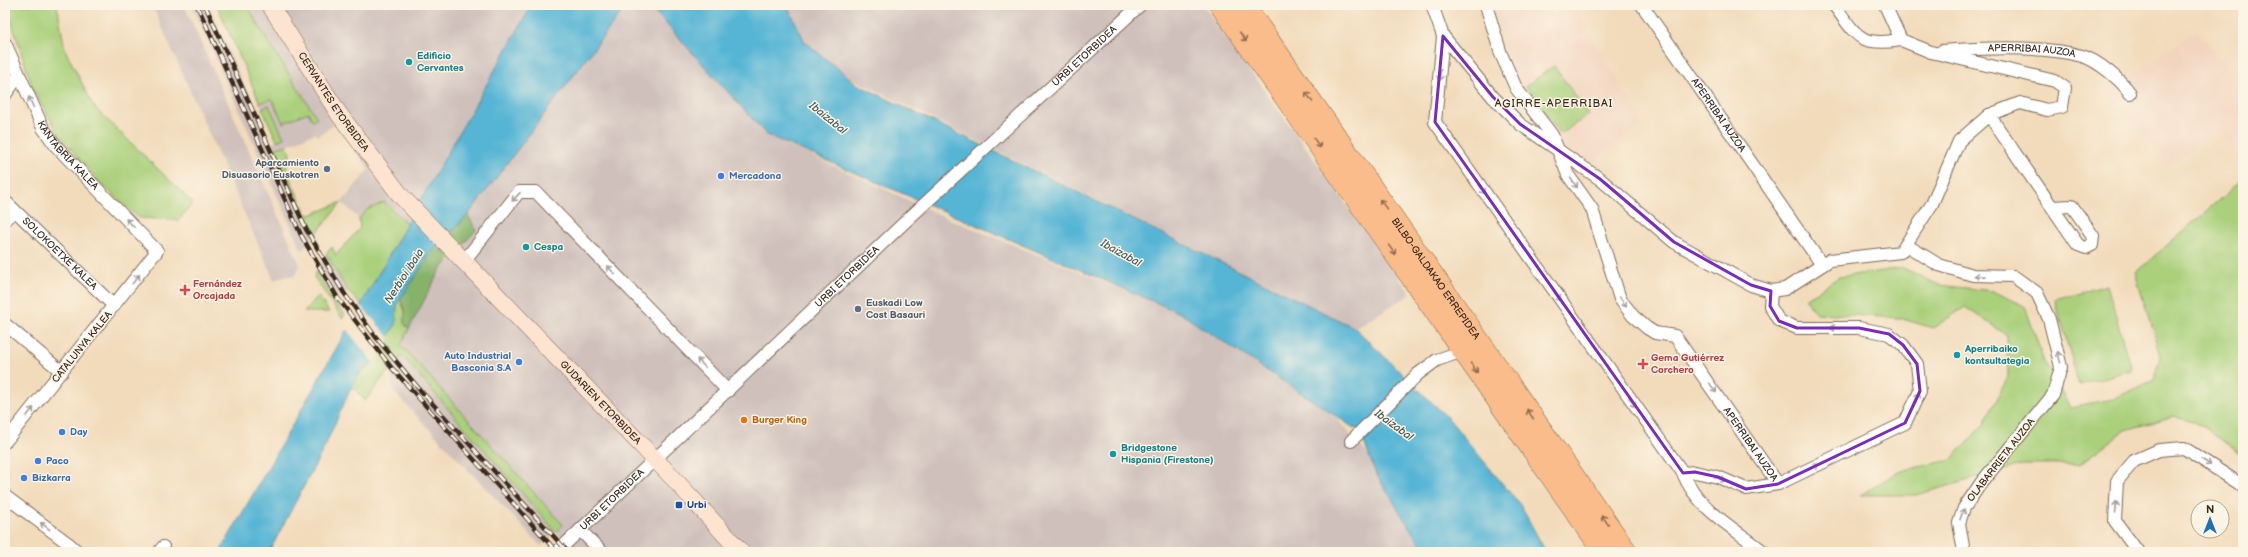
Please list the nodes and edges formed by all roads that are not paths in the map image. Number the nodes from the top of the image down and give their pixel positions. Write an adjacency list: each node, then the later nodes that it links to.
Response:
1 (270, 5): 25 (street, CERVANTES ETORBIDEA)
2 (1140, 5): 32 (street, URBI ETORBIDEA)
3 (1220, 5): 30 (highway, BILBO-GALDAKAO ERREPIDEA, one-way to 30)
4 (1244, 5): 46 (highway, BILBO-GALDAKAO ERREPIDEA, one-way to 4)
5 (1432, 5): 10 (street)
6 (1486, 5): 18 (street, APERRIBAI AUZOA)
7 (1642, 5): 26 (street, APERRIBAI AUZOA)
8 (1834, 5): 11 (street)
9 (1884, 5): 11 (street)
10 (1443, 36): 18 (street); 36 (street, one-way to 36)
11 (1901, 40): 13 (street, APERRIBAI AUZOA)
12 (5, 43): 14 (street, KANTABRIA KALEA)
13 (1931, 52): 15 (street, APERRIBAI AUZOA); 17 (street, APERRIBAI AUZOA)
14 (19, 75): 16 (street); 24 (street, KANTABRIA KALEA, one-way to 14)
15 (2126, 88)
16 (5, 95)
17 (1989, 115): 20 (street); 23 (street, APERRIBAI AUZOA)
18 (1556, 149): 27 (street); 37 (street, APERRIBAI AUZOA, one-way to 37)
19 (5, 201): 21 (street, SOLOKOETXE KALEA)
20 (2052, 207)
21 (14, 210): 22 (street); 28 (street, SOLOKOETXE KALEA)
22 (5, 220)
23 (1906, 245): 26 (street); 48 (street, OLABARRIETA AUZOA, one-way to 23)
24 (157, 251): 28 (street, CATALUNYA KALEA, one-way to 24)
25 (461, 258): 32 (street, one-way to 25); 35 (street, GUDARIEN ETORBIDEA)
26 (1822, 265): 27 (street)
27 (1771, 290): 37 (street, APERRIBAI AUZOA, one-way to 27)
28 (114, 306): 31 (street, CATALUNYA KALEA)
29 (5, 324): 31 (street)
30 (1463, 351): 33 (street); 45 (highway, BILBO-GALDAKAO ERREPIDEA, one-way to 45)
31 (62, 372): 34 (street, CATALUNYA KALEA, one-way to 31)
32 (728, 391): 35 (street, URBI ETORBIDEA)
33 (1351, 441)
34 (5, 442)
35 (656, 460): 40 (street, URBI ETORBIDEA); 44 (street, GUDARIEN ETORBIDEA)
36 (1683, 473): 37 (street, one-way to 37); 47 (street)
37 (1778, 484)
38 (2243, 486): 49 (street, one-way to 38)
39 (5, 496): 41 (street, one-way to 39)
40 (580, 530): 42 (street, URBI ETORBIDEA); 43 (street)
41 (71, 549)
42 (557, 552)
43 (602, 552)
44 (741, 552)
45 (1604, 552)
46 (1627, 552)
47 (1764, 552)
48 (1964, 552)
49 (2138, 552)

